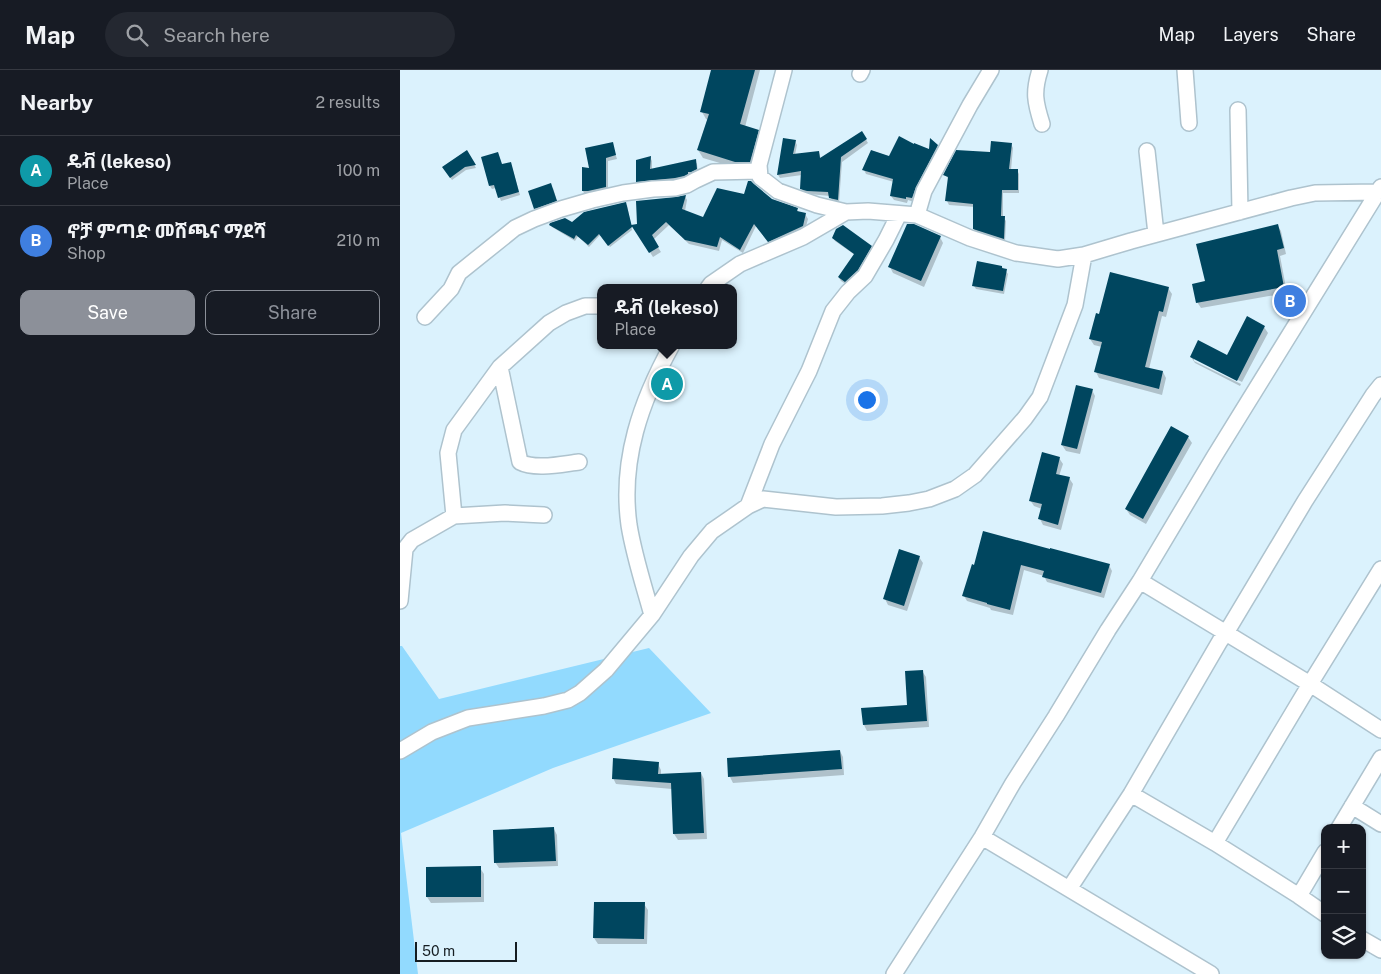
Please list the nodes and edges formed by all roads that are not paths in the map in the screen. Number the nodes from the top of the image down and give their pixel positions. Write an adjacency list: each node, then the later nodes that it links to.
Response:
1 (784, 70): 9 (street)
2 (991, 70): 14 (street)
3 (1040, 70): 7 (street)
4 (1185, 70): 6 (street)
5 (1238, 110): 12 (street)
6 (1189, 123)
7 (1042, 124)
8 (1147, 151): 15 (street)
9 (759, 171): 11 (street); 19 (street)
10 (1379, 190): 12 (street); 28 (street)
11 (846, 212): 13 (street); 17 (street)
12 (1240, 212): 15 (street)
13 (899, 214): 14 (street); 24 (street)
14 (917, 215): 16 (street)
15 (1156, 234): 16 (street)
16 (1084, 255): 24 (street)
17 (711, 284)
18 (597, 306): 21 (street)
19 (425, 317)
20 (670, 349): 30 (street)
21 (500, 367): 23 (street); 26 (street)
22 (1381, 385): 31 (street)
23 (579, 462)
24 (748, 506): 30 (street)
25 (544, 515): 26 (street)
26 (454, 516): 29 (street)
27 (1381, 570): 32 (street)
28 (1140, 581): 31 (street); 40 (street)
29 (400, 601)
30 (652, 615): 34 (street)
31 (1226, 633): 32 (street); 36 (street)
32 (1310, 684): 33 (street); 41 (street)
33 (1381, 730)
34 (400, 751)
35 (1381, 758): 37 (street)
36 (1131, 794): 41 (street); 43 (street)
37 (1352, 806): 38 (street); 39 (street)
38 (1341, 824)
39 (1381, 824)
40 (982, 837): 43 (street); 48 (street)
41 (1215, 842): 44 (street)
42 (1321, 859): 44 (street)
43 (1069, 889): 49 (street)
44 (1299, 896): 45 (street)
45 (1321, 911)
46 (1366, 941): 47 (street)
47 (1381, 950)
48 (894, 974)
49 (1211, 974)

